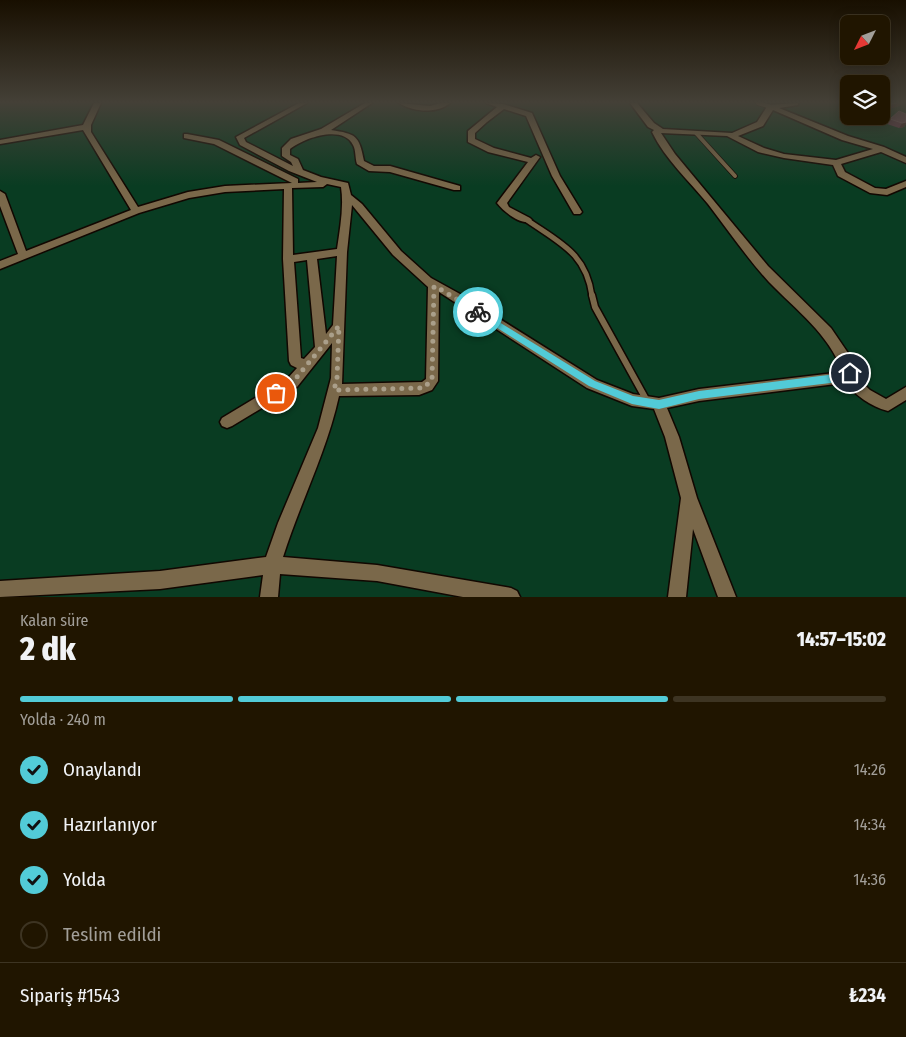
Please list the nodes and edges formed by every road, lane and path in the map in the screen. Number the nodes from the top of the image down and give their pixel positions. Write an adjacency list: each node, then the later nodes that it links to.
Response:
1 (65, 131): 15 (street)
2 (87, 131): 29 (street)
3 (252, 131): 21 (street)
4 (322, 131): 21 (street)
5 (328, 131): 26 (street)
6 (473, 131): 19 (street)
7 (536, 131): 16 (street)
8 (657, 131): 41 (street)
9 (662, 131): 12 (street)
10 (743, 131): 13 (street)
11 (828, 131): 17 (street)
12 (696, 133): 13 (street); 22 (lane)
13 (733, 135): 20 (street)
14 (187, 136): 23 (street)
15 (0, 142)
16 (544, 149): 19 (street); 30 (street)
17 (881, 149): 18 (street); 20 (street)
18 (906, 160)
19 (532, 161): 31 (street)
20 (836, 163): 25 (street)
21 (299, 172): 23 (street); 24 (street)
22 (735, 176)
23 (291, 183): 24 (street); 29 (street); 35 (street)
24 (330, 183): 28 (street)
25 (906, 184)
26 (457, 188)
27 (0, 194): 33 (street)
28 (345, 194): 32 (street); 37 (street)
29 (136, 211): 33 (street)
30 (577, 212)
31 (527, 220): 44 (lane)
32 (342, 252): 34 (street); 38 (street)
33 (23, 255): 36 (street)
34 (312, 256): 35 (street); 39 (street)
35 (288, 259): 40 (street)
36 (0, 265)
37 (435, 286): 42 (street); 44 (street)
38 (339, 326): 39 (street); 42 (street)
39 (321, 347): 40 (street)
40 (306, 366): 45 (street)
41 (847, 377): 43 (street); 44 (street)
42 (334, 390): 47 (street)
43 (906, 393)
44 (654, 404): 46 (street)
45 (227, 422)
46 (689, 498): 52 (street); 53 (street)
47 (272, 565): 49 (street); 50 (street); 51 (street)
48 (0, 590): 49 (street)
49 (29, 593)
50 (269, 597)
51 (511, 597)
52 (677, 597)
53 (727, 597)

